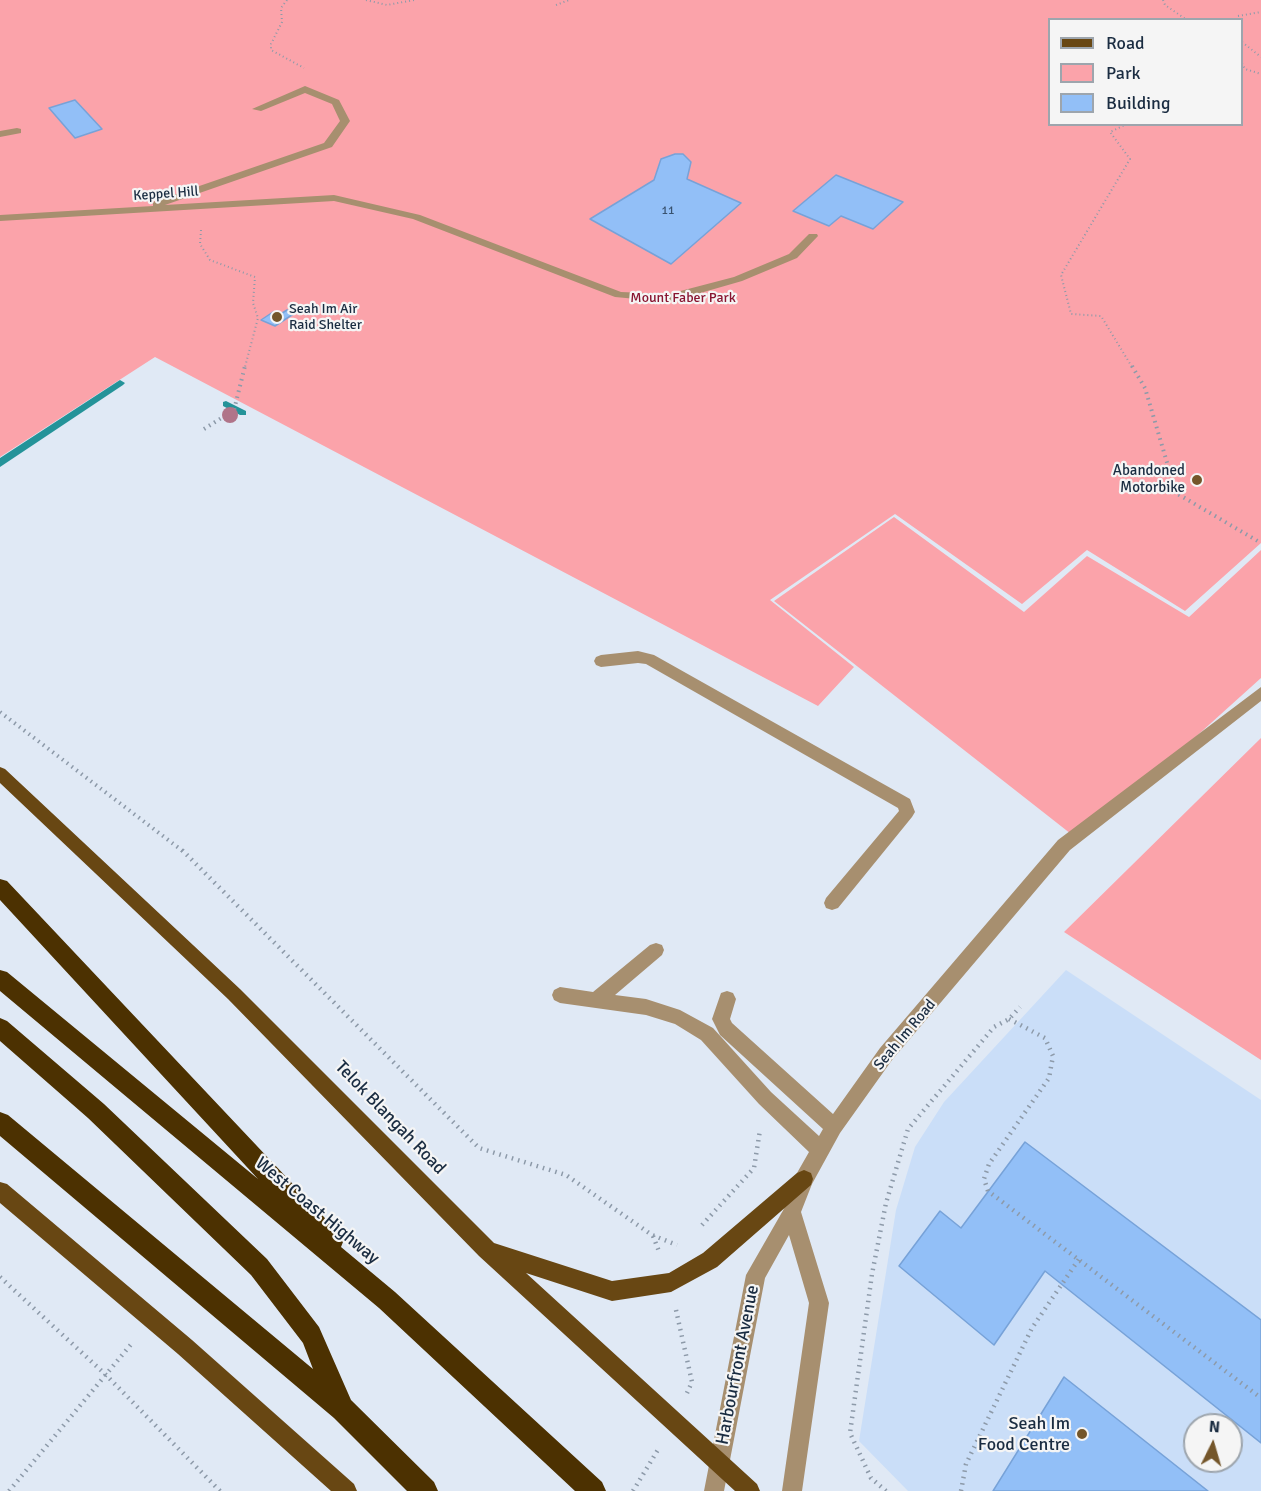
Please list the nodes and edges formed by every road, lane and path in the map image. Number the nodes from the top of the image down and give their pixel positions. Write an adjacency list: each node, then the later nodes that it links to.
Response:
1 (287, 0): 14 (path)
2 (366, 0): 3 (path)
3 (414, 0)
4 (569, 0): 6 (path)
5 (1163, 0): 8 (path)
6 (556, 5)
7 (1261, 12): 9 (path)
8 (1184, 18)
9 (1238, 18)
10 (1243, 43): 11 (path)
11 (1261, 57)
12 (1243, 65): 13 (path)
13 (1261, 74)
14 (320, 95): 15 (street); 20 (street)
15 (257, 109)
16 (1123, 126): 25 (path)
17 (18, 131): 18 (street)
18 (0, 134)
19 (212, 205): 20 (street, Keppel Hill); 22 (street, Keppel Hill); 23 (path)
20 (134, 211): 21 (street, Keppel Hill)
21 (0, 218)
22 (813, 236)
23 (258, 318): 24 (path)
24 (204, 429)
25 (1261, 543)
26 (601, 661): 31 (street)
27 (1261, 693): 42 (street, Seah Im Road)
28 (0, 712): 48 (path)
29 (0, 773): 50 (main road, Telok Blangah Road)
30 (0, 887): 54 (highway)
31 (832, 903)
32 (656, 950): 36 (street)
33 (0, 980): 54 (highway, West Coast Highway)
34 (560, 995): 36 (street)
35 (728, 999): 42 (street)
36 (596, 1000): 40 (street)
37 (1020, 1007): 38 (path)
38 (1009, 1019): 51 (path); 70 (path)
39 (0, 1028): 58 (highway)
40 (765, 1098): 43 (street); 47 (path)
41 (0, 1122): 58 (highway)
42 (834, 1127): 43 (street, Seah Im Road)
43 (819, 1149): 44 (street, Seah Im Road)
44 (804, 1179): 46 (street, Seah Im Road); 53 (main road)
45 (0, 1191): 55 (main road)
46 (792, 1212): 60 (street, Harbourfront Avenue); 69 (street)
47 (698, 1229)
48 (652, 1235): 49 (path); 53 (path)
49 (682, 1247)
50 (486, 1249): 53 (main road); 59 (main road, Telok Blangah Road)
51 (1079, 1259): 57 (path); 71 (path)
52 (0, 1277): 56 (path)
53 (670, 1282): 59 (path)
54 (387, 1300): 65 (highway, West Coast Highway)
55 (150, 1320): 56 (path); 63 (main road)
56 (106, 1375): 61 (path); 62 (path)
57 (1261, 1398)
58 (343, 1409): 64 (highway)
59 (675, 1422): 60 (main road, Telok Blangah Road); 66 (path)
60 (719, 1464): 67 (street, Harbourfront Avenue); 68 (main road, Telok Blangah Road)
61 (9, 1491)
62 (220, 1491)
63 (347, 1491)
64 (425, 1491)
65 (593, 1491)
66 (633, 1491)
67 (714, 1491)
68 (750, 1491)
69 (792, 1491)
70 (886, 1491)
71 (961, 1491)

